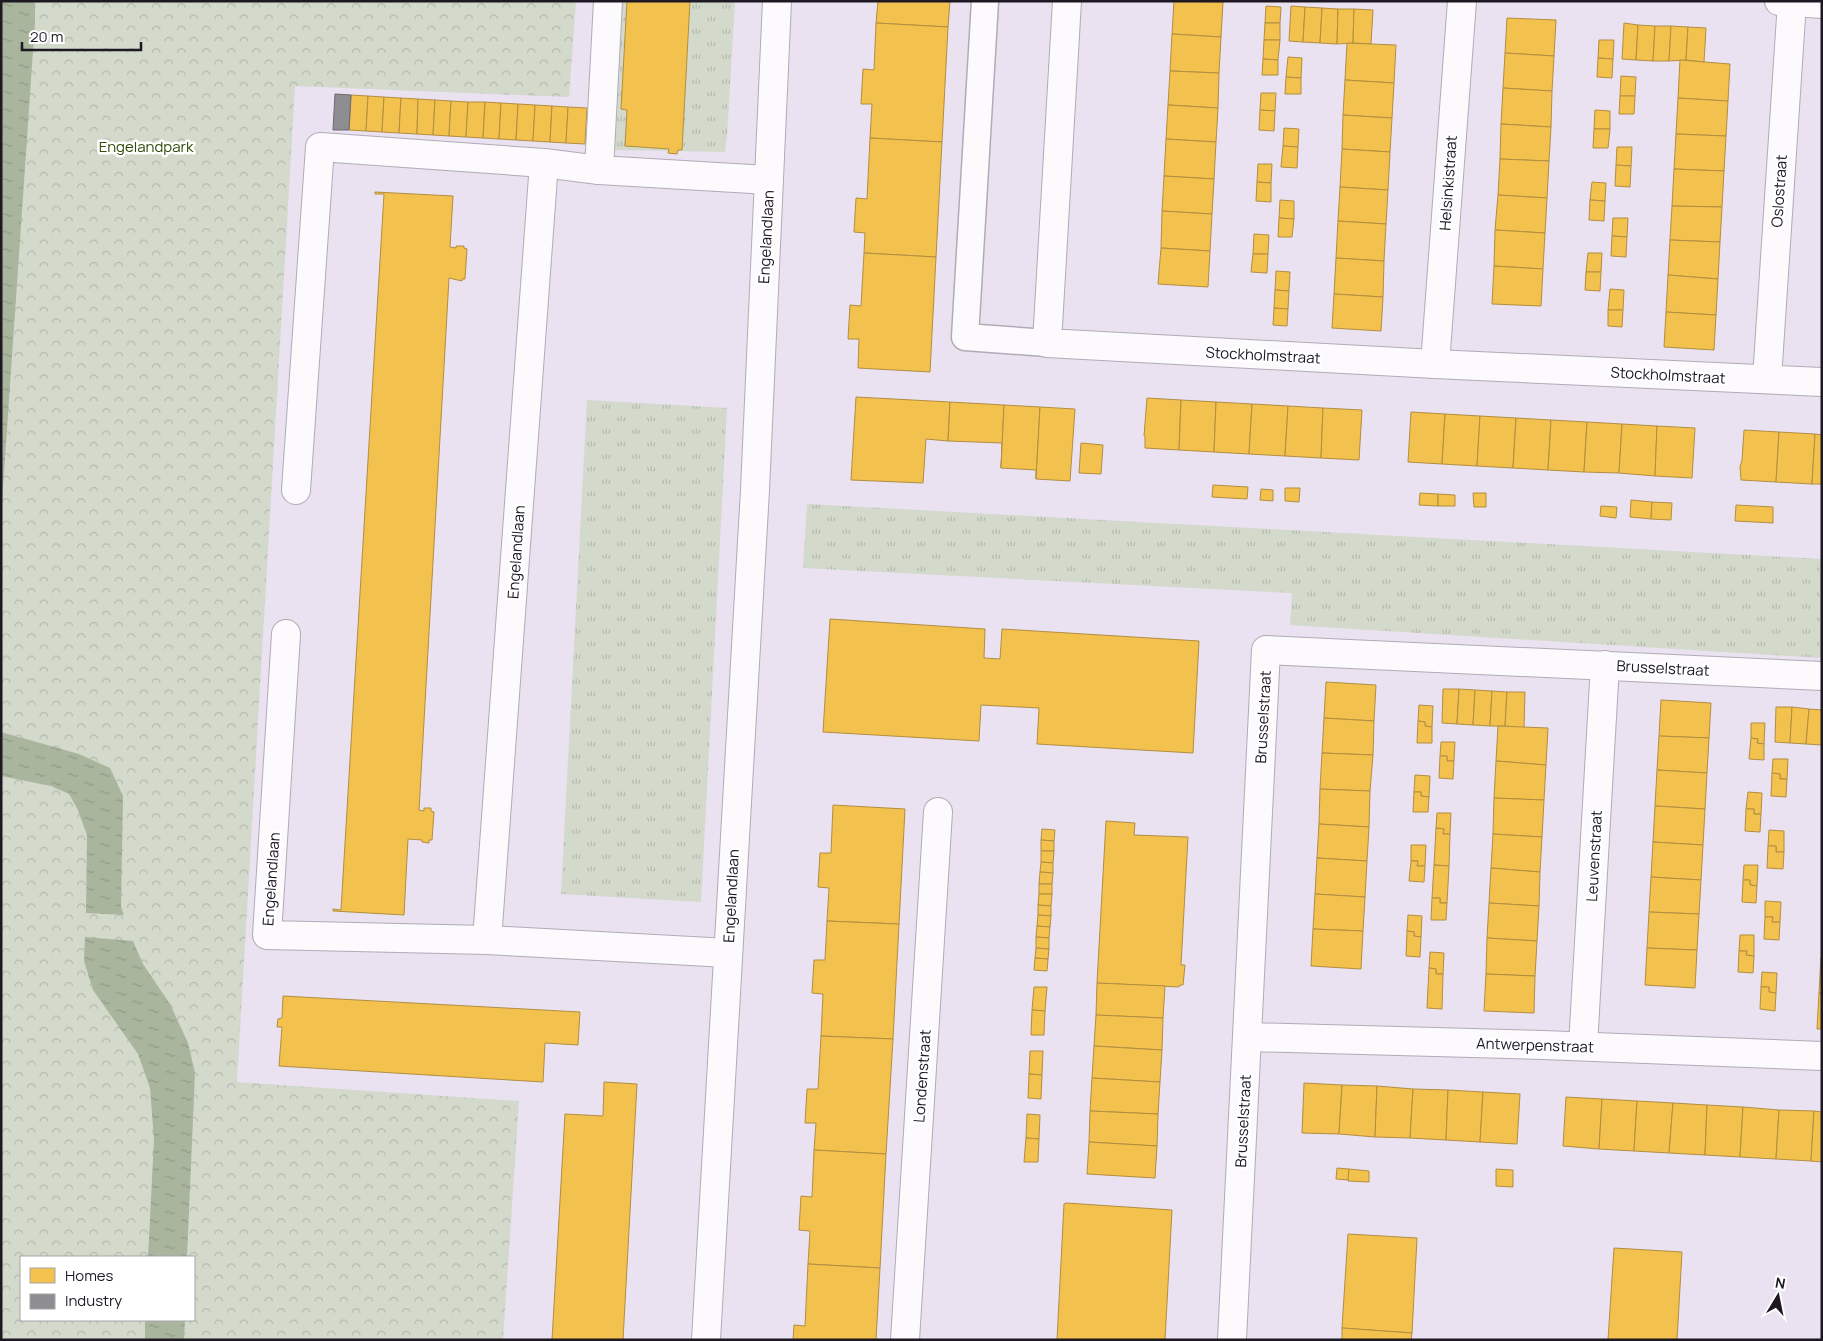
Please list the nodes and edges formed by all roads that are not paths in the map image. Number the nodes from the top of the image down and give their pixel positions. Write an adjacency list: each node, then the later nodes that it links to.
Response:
1 (608, 1): 9 (street)
2 (777, 1): 10 (street, Engelandlaan)
3 (985, 1): 11 (street)
4 (1067, 1): 11 (street)
5 (1462, 1): 12 (street, Helsinkistraat)
6 (1785, 2): 7 (street); 13 (street, Oslostraat)
7 (1822, 4)
8 (544, 163): 9 (street, Engelandlaan); 15 (street, Engelandlaan); 20 (street, Engelandlaan)
9 (598, 170): 10 (street, Engelandlaan)
10 (769, 180): 21 (street, Engelandlaan)
11 (1047, 343): 12 (street, Stockholmstraat)
12 (1435, 364): 13 (street, Stockholmstraat)
13 (1767, 379): 14 (street, Stockholmstraat)
14 (1822, 382)
15 (296, 490)
16 (286, 634): 20 (street, Engelandlaan)
17 (1605, 665): 18 (street, Brusselstraat); 22 (street, Brusselstraat); 23 (street, Leuvenstraat)
18 (1822, 676)
19 (938, 812): 26 (street, Londenstraat)
20 (487, 940): 21 (street, Engelandlaan)
21 (728, 953): 25 (street, Engelandlaan)
22 (1248, 1037): 23 (street, Antwerpenstraat); 27 (street, Brusselstraat)
23 (1583, 1046): 24 (street, Antwerpenstraat)
24 (1822, 1056)
25 (706, 1340)
26 (905, 1340)
27 (1232, 1340)

